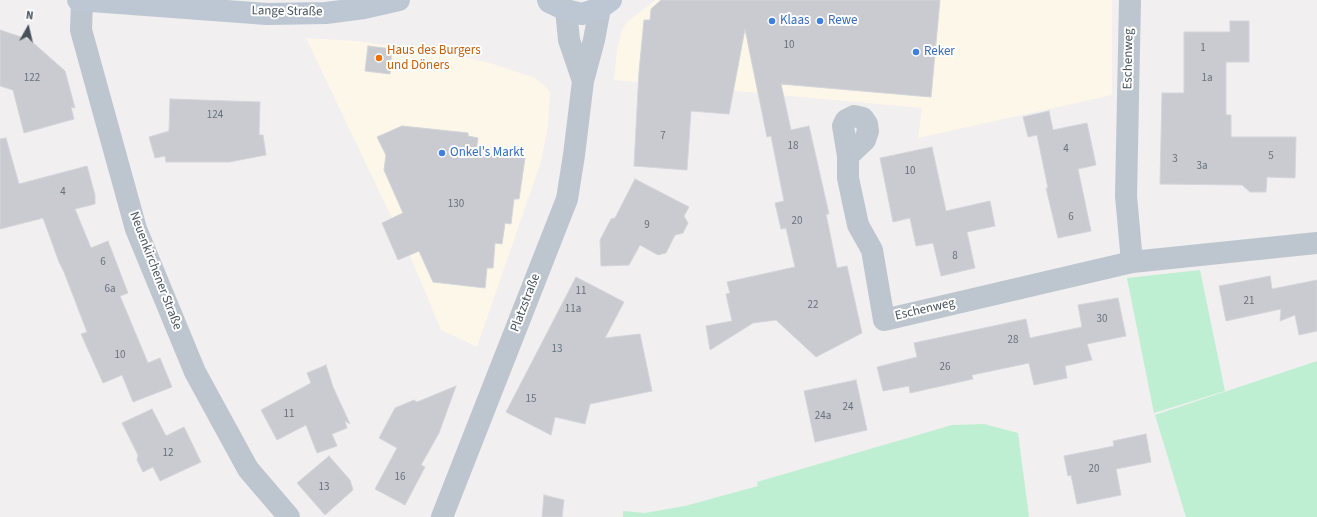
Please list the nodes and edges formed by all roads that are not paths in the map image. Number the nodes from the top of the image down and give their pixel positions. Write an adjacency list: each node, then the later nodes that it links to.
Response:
1 (78, 0): 2 (main road, Lange Straße)
2 (82, 0): 3 (main road, Lange Straße); 11 (street, Neuenkirchener Straße)
3 (399, 0)
4 (1130, 0): 10 (street, Eschenweg)
5 (606, 4): 6 (main road); 7 (street, Platzstraße)
6 (557, 5): 7 (street, Platzstraße)
7 (582, 81): 12 (street, Platzstraße)
8 (848, 156): 10 (street, Eschenweg)
9 (1317, 243): 10 (street, Eschenweg)
10 (1132, 262)
11 (289, 517)
12 (442, 517)

